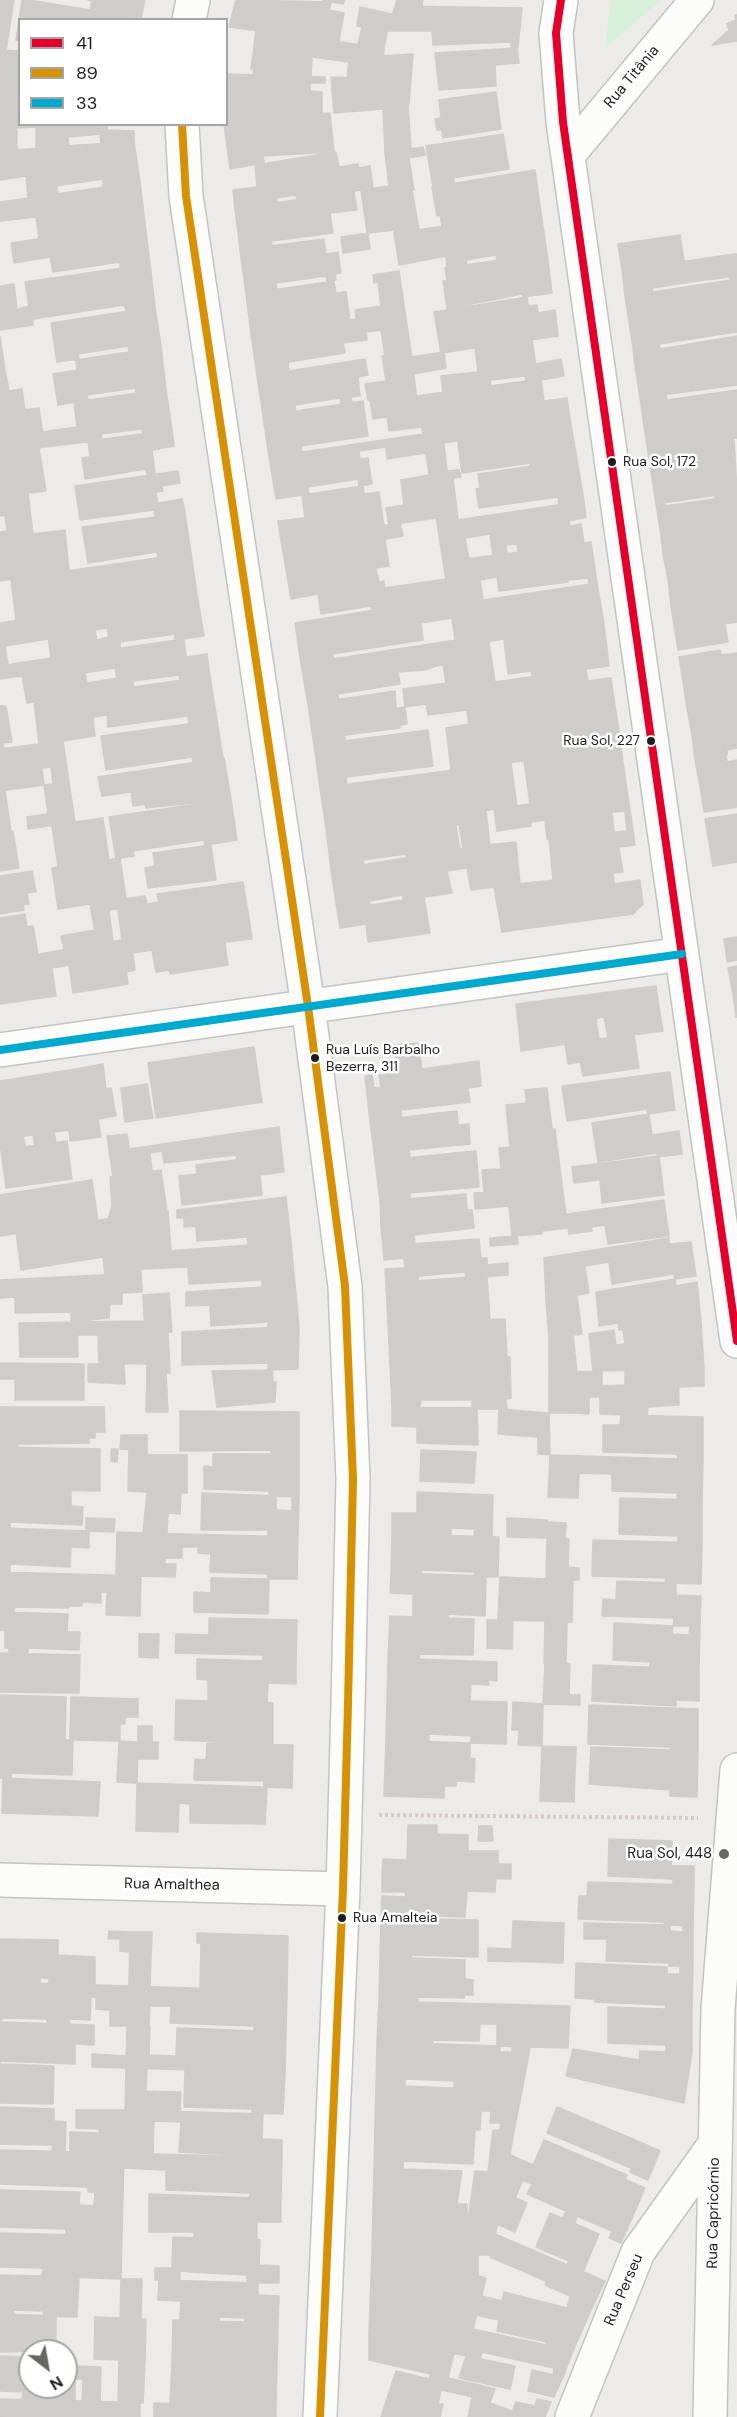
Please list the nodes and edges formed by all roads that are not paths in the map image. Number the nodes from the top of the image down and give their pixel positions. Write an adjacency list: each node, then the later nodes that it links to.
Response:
1 (193, 0): 4 (street)
2 (561, 0): 6 (street)
3 (697, 0): 6 (street, Rua Titânia)
4 (189, 18)
5 (182, 126): 8 (street)
6 (568, 155): 7 (street)
7 (682, 954): 8 (street); 10 (street)
8 (308, 1006): 9 (street); 13 (street)
9 (0, 1050)
10 (737, 1341)
11 (737, 1770): 15 (street, Rua Capricórnio)
12 (0, 1881): 13 (street, Rua Amalthea)
13 (343, 1889): 17 (street)
14 (737, 1976): 15 (street)
15 (718, 2010): 16 (street, Rua Capricórnio)
16 (715, 2144): 18 (street, Rua Perseu); 19 (street, Rua Capricórnio)
17 (320, 2417)
18 (572, 2417)
19 (710, 2417)

